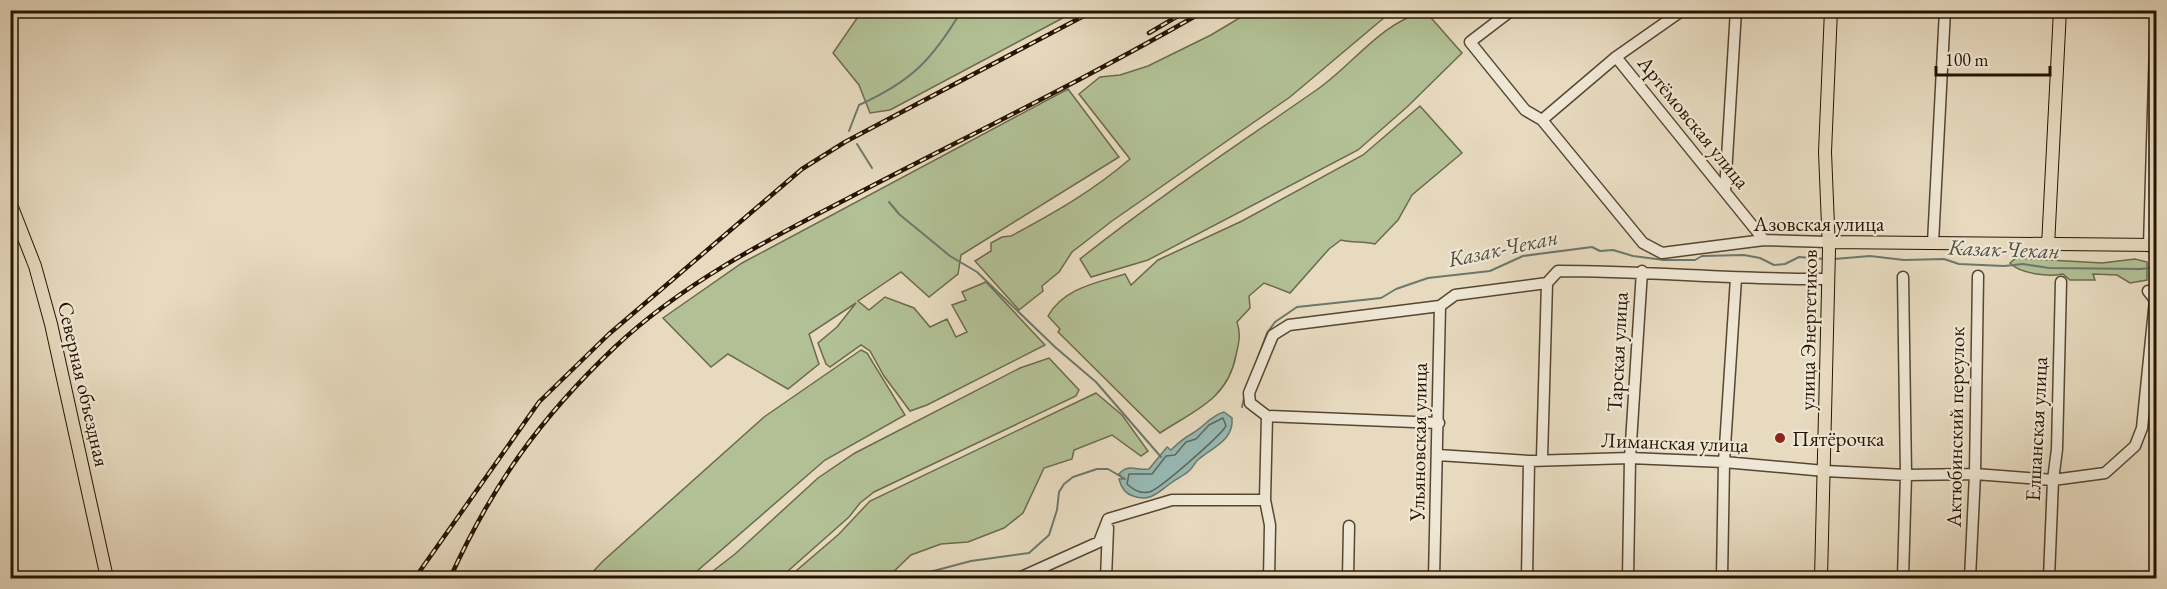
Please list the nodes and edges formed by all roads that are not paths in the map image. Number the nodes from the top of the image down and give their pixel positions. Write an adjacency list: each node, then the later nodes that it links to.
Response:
1 (1512, 10): 9 (street, Азовская улица)
2 (1683, 10): 8 (street)
3 (1736, 10): 10 (street)
4 (1831, 10): 14 (main road, улица Энергетиков)
5 (1945, 10): 13 (street)
6 (2060, 10): 15 (main road)
7 (2156, 10): 16 (street)
8 (1616, 57): 9 (street); 10 (street, Артёмовская улица)
9 (1542, 120): 12 (street, Азовская улица)
10 (1725, 191): 12 (street, Артёмовская улица)
11 (10, 202): 40 (main road, Северная объездная)
12 (1764, 240): 14 (street, Азовская улица)
13 (1933, 243): 14 (main road, Азовская улица); 15 (main road, Азовская улица)
14 (1828, 246): 18 (main road, улица Энергетиков)
15 (2048, 246): 16 (main road, Азовская улица)
16 (2153, 246)
17 (1642, 271): 20 (street); 23 (street); 30 (street, Тарская улица)
18 (1828, 275): 20 (street); 33 (main road, улица Энергетиков)
19 (1978, 276): 35 (street, Актюбинский переулок)
20 (1736, 278): 32 (street)
21 (1903, 278): 34 (street)
22 (2061, 282): 36 (street, Елшанская улица)
23 (1547, 283): 25 (street); 29 (street)
24 (2148, 291): 36 (street, Лиманская улица)
25 (1440, 306): 26 (street); 27 (street, Ульяновская улица)
26 (1268, 416): 27 (street); 37 (street)
27 (1439, 423): 28 (street, Ульяновская улица)
28 (1438, 455): 31 (street, Лиманская улица); 45 (street, Ульяновская улица)
29 (1542, 458): 30 (street, Лиманская улица); 31 (street, Лиманская улица)
30 (1630, 458): 32 (street, Лиманская улица); 47 (street, Тарская улица)
31 (1529, 460): 46 (street)
32 (1724, 462): 33 (street, Лиманская улица); 48 (street)
33 (1825, 471): 34 (street, Лиманская улица); 49 (main road, улица Энергетиков)
34 (1906, 474): 35 (street, Лиманская улица); 50 (street)
35 (1975, 474): 36 (street, Лиманская улица); 51 (street, Актюбинский переулок)
36 (2053, 480): 52 (street, Елшанская улица)
37 (1265, 500): 38 (street); 43 (street)
38 (1108, 519): 41 (street); 42 (street)
39 (1349, 526): 44 (street)
40 (107, 579)
41 (1019, 579)
42 (1106, 579)
43 (1269, 579)
44 (1348, 579)
45 (1434, 579)
46 (1527, 579)
47 (1628, 579)
48 (1722, 579)
49 (1821, 579)
50 (1903, 579)
51 (1970, 579)
52 (2049, 579)

